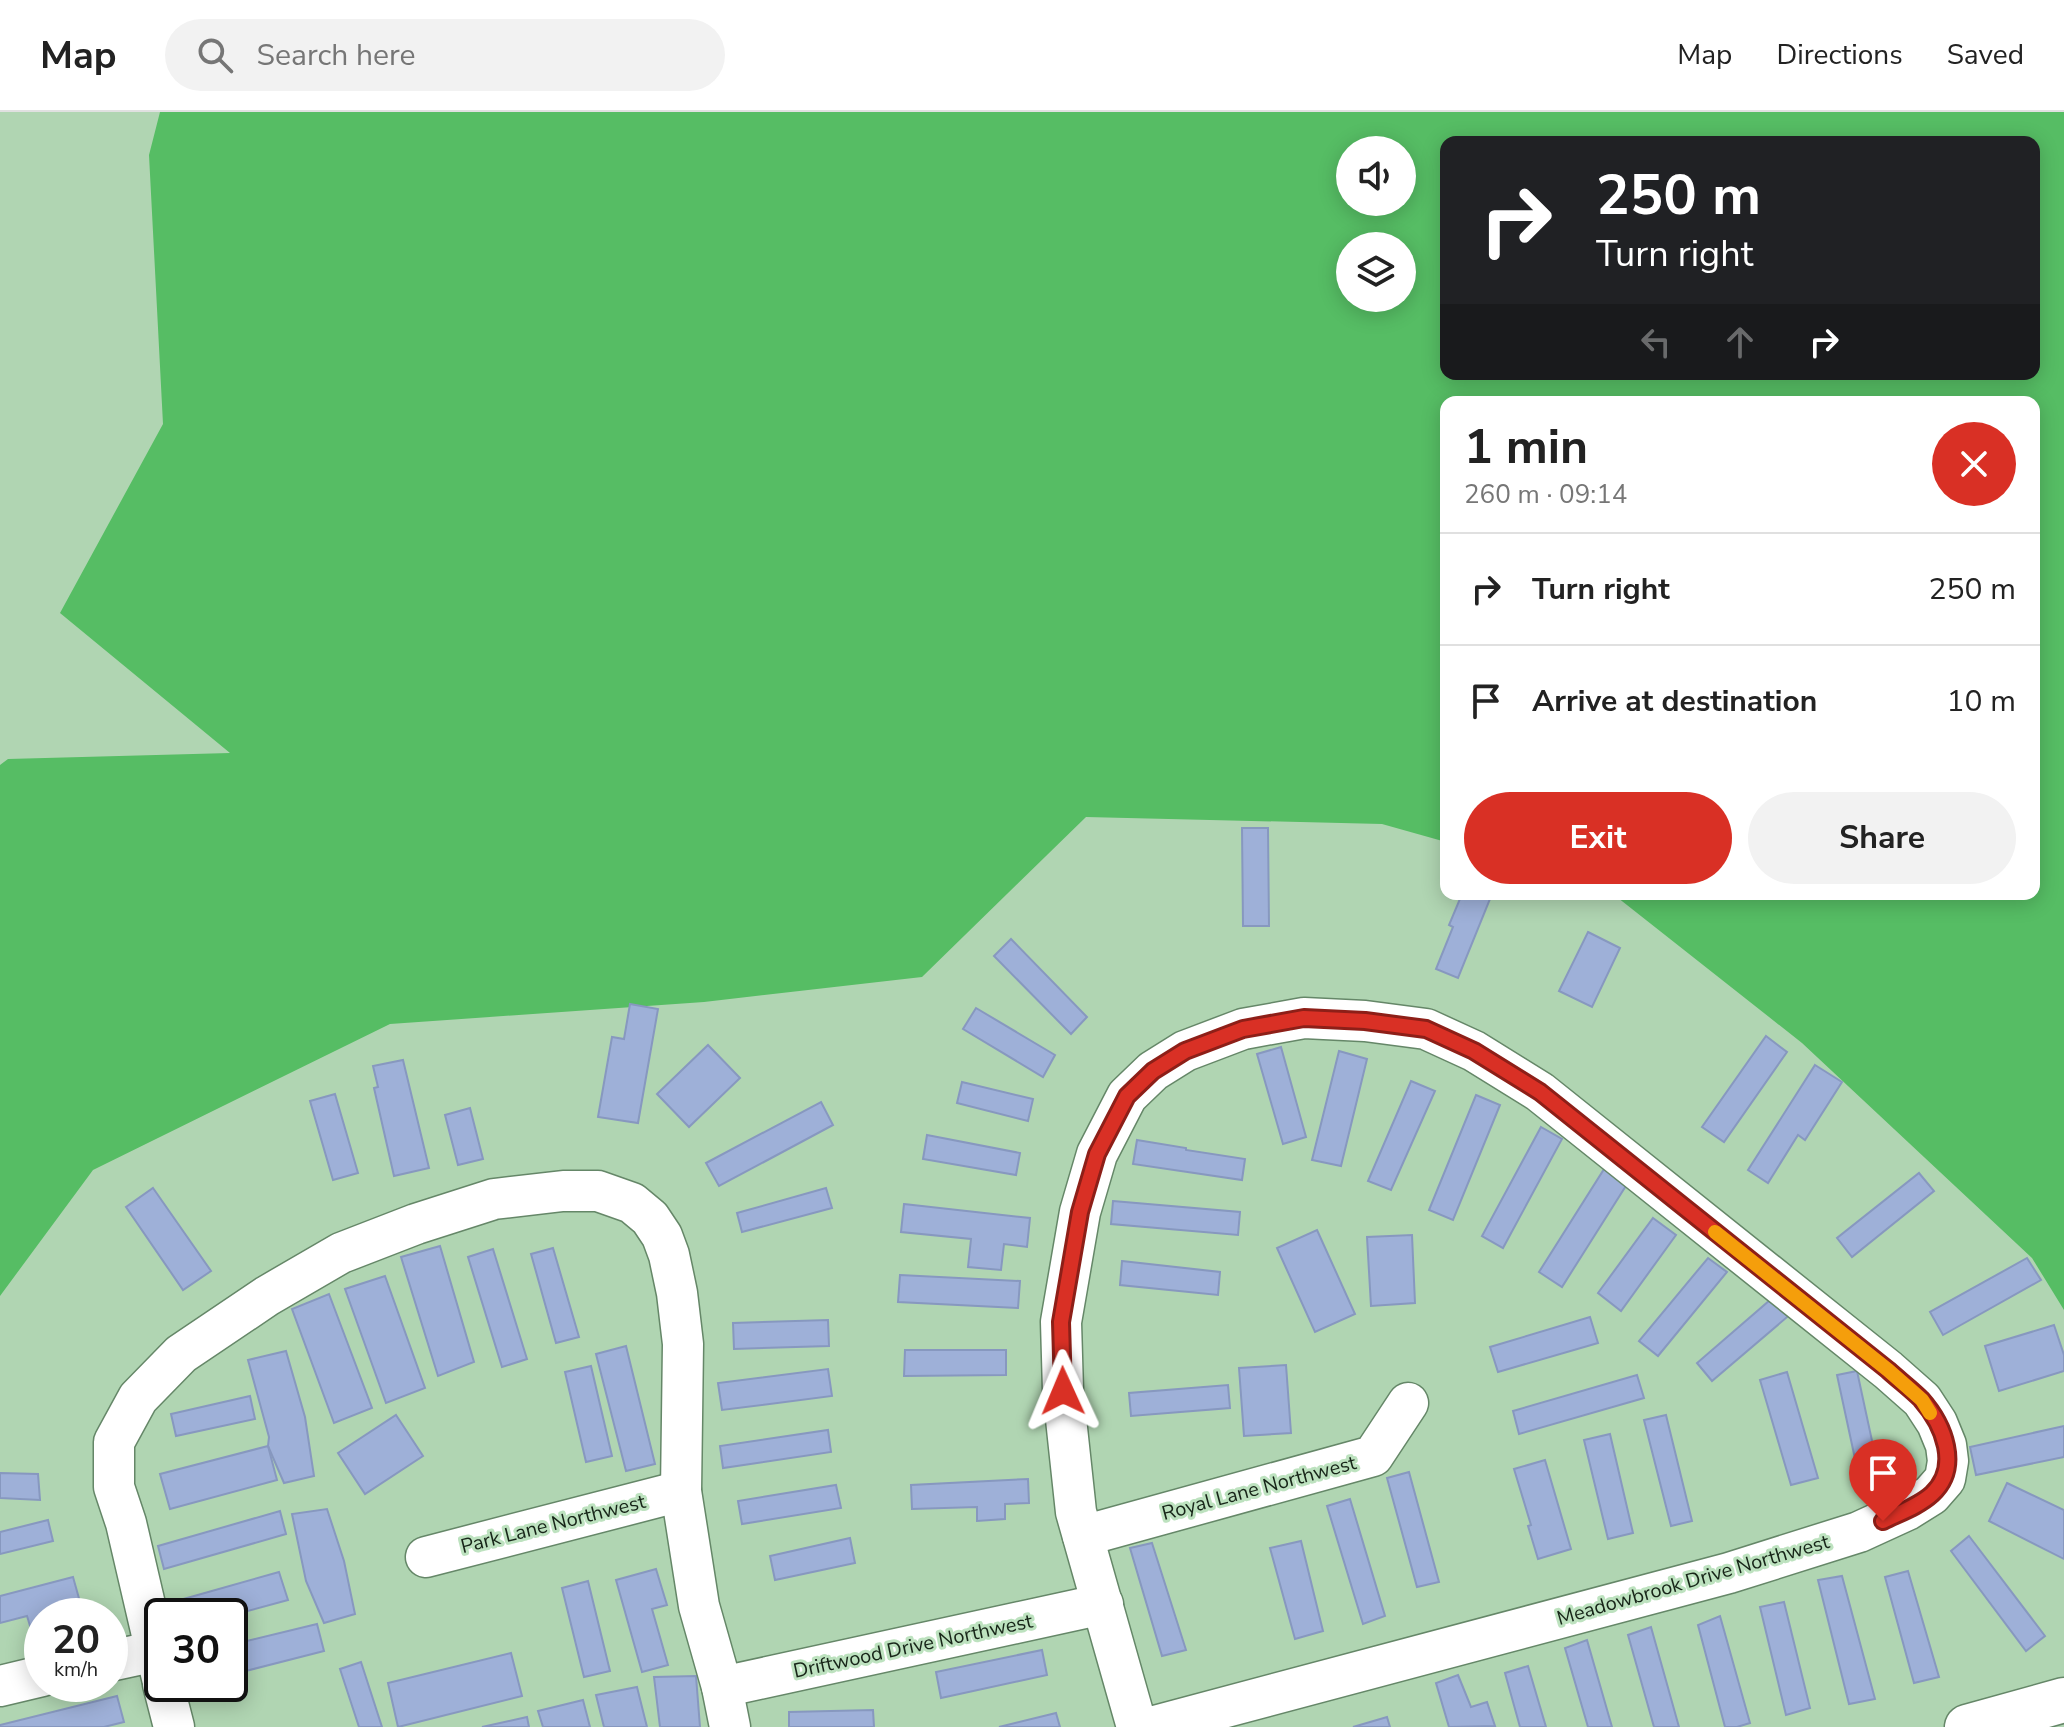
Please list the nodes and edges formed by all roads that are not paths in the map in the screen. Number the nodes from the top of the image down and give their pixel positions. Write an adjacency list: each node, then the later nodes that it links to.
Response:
1 (1408, 1403): 3 (street, Royal Lane Northwest)
2 (681, 1491): 4 (street, Park Lane Northwest); 5 (street); 9 (street)
3 (1083, 1536): 6 (street, Meadowbrook Drive Northwest); 15 (street, Meadowbrook Drive Northwest)
4 (426, 1557)
5 (144, 1601)
6 (1103, 1604): 9 (street, Driftwood Drive Northwest); 14 (street, Meadowbrook Drive Northwest)
7 (24, 1680): 8 (street)
8 (0, 1686)
9 (722, 1687): 13 (street)
10 (2064, 1700): 16 (street)
11 (168, 1702): 12 (street)
12 (174, 1727)
13 (730, 1727)
14 (1137, 1727)
15 (1151, 1727)
16 (1967, 1727)

